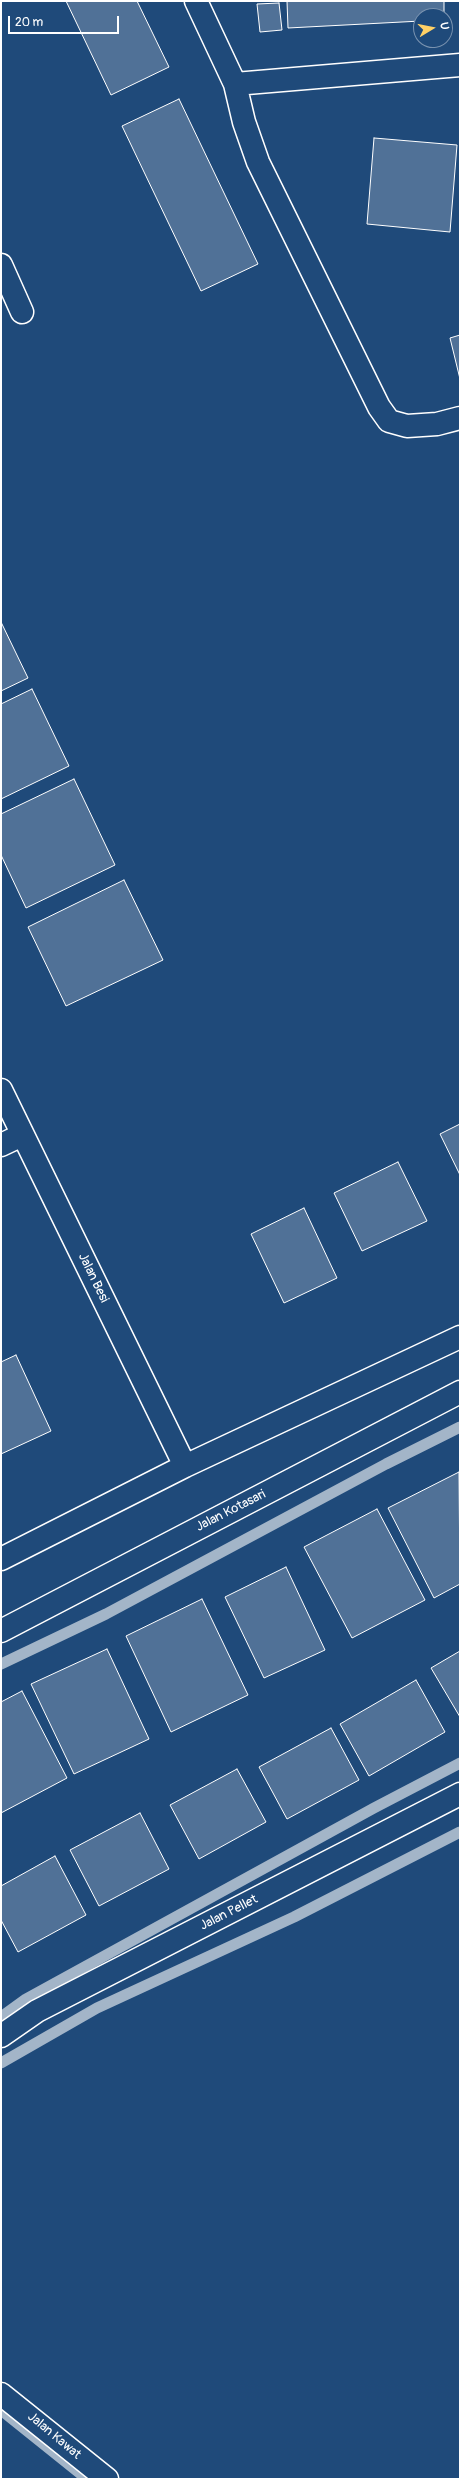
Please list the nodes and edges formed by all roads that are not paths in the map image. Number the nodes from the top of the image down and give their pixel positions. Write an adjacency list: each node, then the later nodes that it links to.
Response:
1 (196, 1): 3 (street)
2 (460, 65): 3 (street)
3 (235, 84): 6 (street)
4 (1, 265): 5 (street)
5 (22, 312)
6 (460, 418)
7 (1, 1090): 8 (street, Jalan Besi)
8 (22, 1134): 9 (street); 12 (street, Jalan Besi)
9 (1, 1145)
10 (460, 1337): 12 (street)
11 (460, 1392): 14 (street, Jalan Kotasari)
12 (185, 1466): 13 (street)
13 (1, 1558)
14 (1, 1631)
15 (460, 1794): 16 (street, Jalan Pellet)
16 (1, 2036)
17 (1, 2394): 18 (street, Jalan Kawat)
18 (107, 2479)

